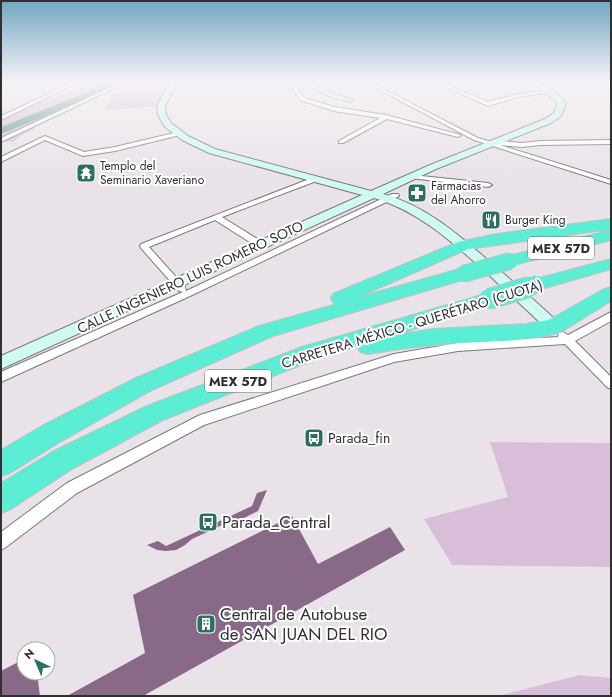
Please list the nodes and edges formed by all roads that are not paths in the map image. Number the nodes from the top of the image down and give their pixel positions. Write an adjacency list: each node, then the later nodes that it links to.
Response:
1 (55, 115): 12 (street)
2 (162, 115): 9 (street)
3 (171, 115): 24 (street)
4 (370, 115): 7 (street)
5 (429, 115): 11 (street)
6 (557, 115): 8 (street, CALLE INGENIERO LUIS ROMERO SOTO)
7 (386, 117): 11 (street); 13 (street)
8 (521, 133): 10 (street, CALLE INGENIERO LUIS ROMERO SOTO); 14 (street)
9 (178, 134): 17 (street); 21 (street)
10 (509, 137): 14 (street); 16 (street, CALLE INGENIERO LUIS ROMERO SOTO)
11 (476, 139): 16 (street)
12 (1, 140)
13 (341, 142)
14 (537, 142): 15 (street); 16 (street)
15 (611, 142)
16 (492, 143): 18 (street, CALLE INGENIERO LUIS ROMERO SOTO); 20 (street)
17 (1, 160)
18 (412, 177): 23 (street); 24 (street, CALLE INGENIERO LUIS ROMERO SOTO)
19 (611, 178): 20 (street)
20 (603, 179): 22 (street)
21 (315, 180): 24 (street); 26 (street)
22 (611, 182)
23 (488, 185)
24 (375, 193): 25 (street); 29 (street, CALLE INGENIERO LUIS ROMERO SOTO)
25 (392, 198): 30 (street); 34 (street)
26 (216, 217): 29 (street); 32 (street)
27 (611, 224): 30 (highway)
28 (611, 235): 36 (highway, MEX 57D, bridge)
29 (259, 244): 32 (street, CALLE INGENIERO LUIS ROMERO SOTO)
30 (464, 245): 36 (highway); 37 (street)
31 (611, 264): 38 (highway, CARRETERA MÉXICO - QUERÉTARO (CUOTA) / MEX 57D, bridge)
32 (178, 284): 34 (street); 39 (street, CALLE INGENIERO LUIS ROMERO SOTO)
33 (611, 293): 37 (highway)
34 (187, 294): 40 (street)
35 (611, 316): 37 (street)
36 (266, 331): 42 (highway, MEX 57D)
37 (561, 334): 38 (highway); 41 (street); 44 (street)
38 (309, 354): 43 (highway, CARRETERA MÉXICO - QUERÉTARO (CUOTA) / MEX 57D)
39 (1, 363)
40 (1, 377)
41 (611, 384)
42 (1, 464)
43 (1, 499)
44 (1, 542)

